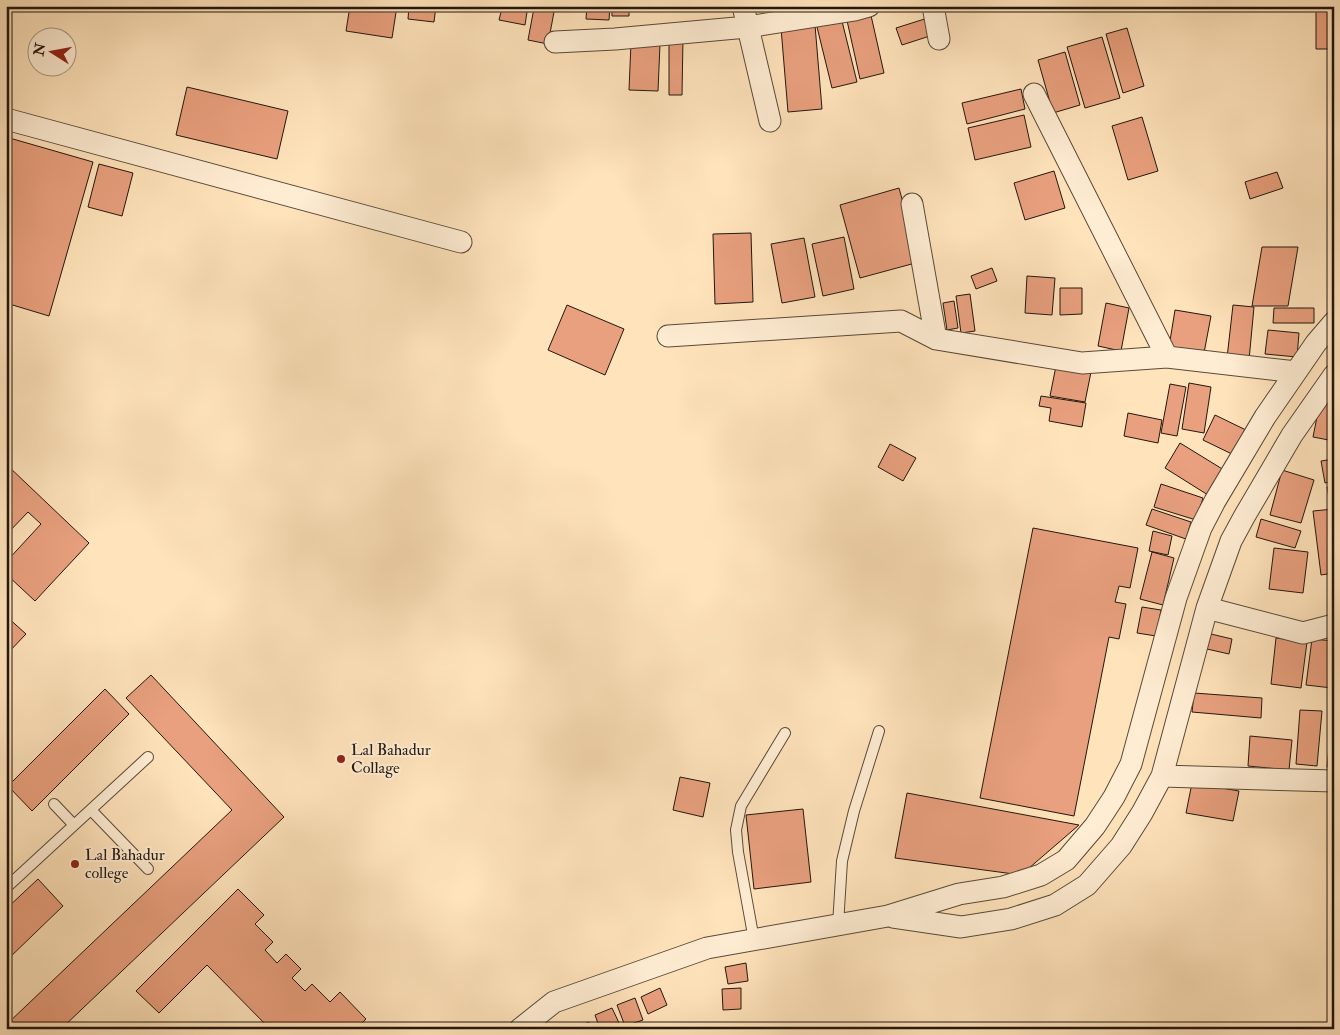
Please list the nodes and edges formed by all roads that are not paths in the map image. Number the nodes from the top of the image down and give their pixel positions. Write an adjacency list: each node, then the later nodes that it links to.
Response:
1 (743, 6): 4 (street)
2 (870, 6): 4 (street)
3 (933, 6): 5 (street)
4 (747, 28): 6 (street); 9 (street)
5 (939, 39)
6 (556, 42)
7 (1034, 94): 15 (street)
8 (6, 118): 11 (street)
9 (770, 121)
10 (912, 204): 14 (street)
11 (461, 242)
12 (1334, 322): 16 (street)
13 (668, 336): 14 (street)
14 (936, 339): 15 (street)
15 (1167, 357): 16 (street)
16 (1296, 372): 30 (street)
17 (1334, 375): 18 (street)
18 (1207, 608): 19 (street); 23 (street)
19 (1334, 625)
20 (879, 731): 31 (lane)
21 (785, 733): 32 (lane)
22 (148, 757): 26 (lane)
23 (1162, 776): 24 (street); 30 (street)
24 (1334, 780)
25 (54, 804): 27 (lane)
26 (90, 810): 27 (lane); 28 (lane)
27 (74, 825): 29 (lane)
28 (148, 869)
29 (6, 886)
30 (888, 916): 31 (street)
31 (838, 925): 32 (street)
32 (754, 940): 33 (street)
33 (520, 1029)

